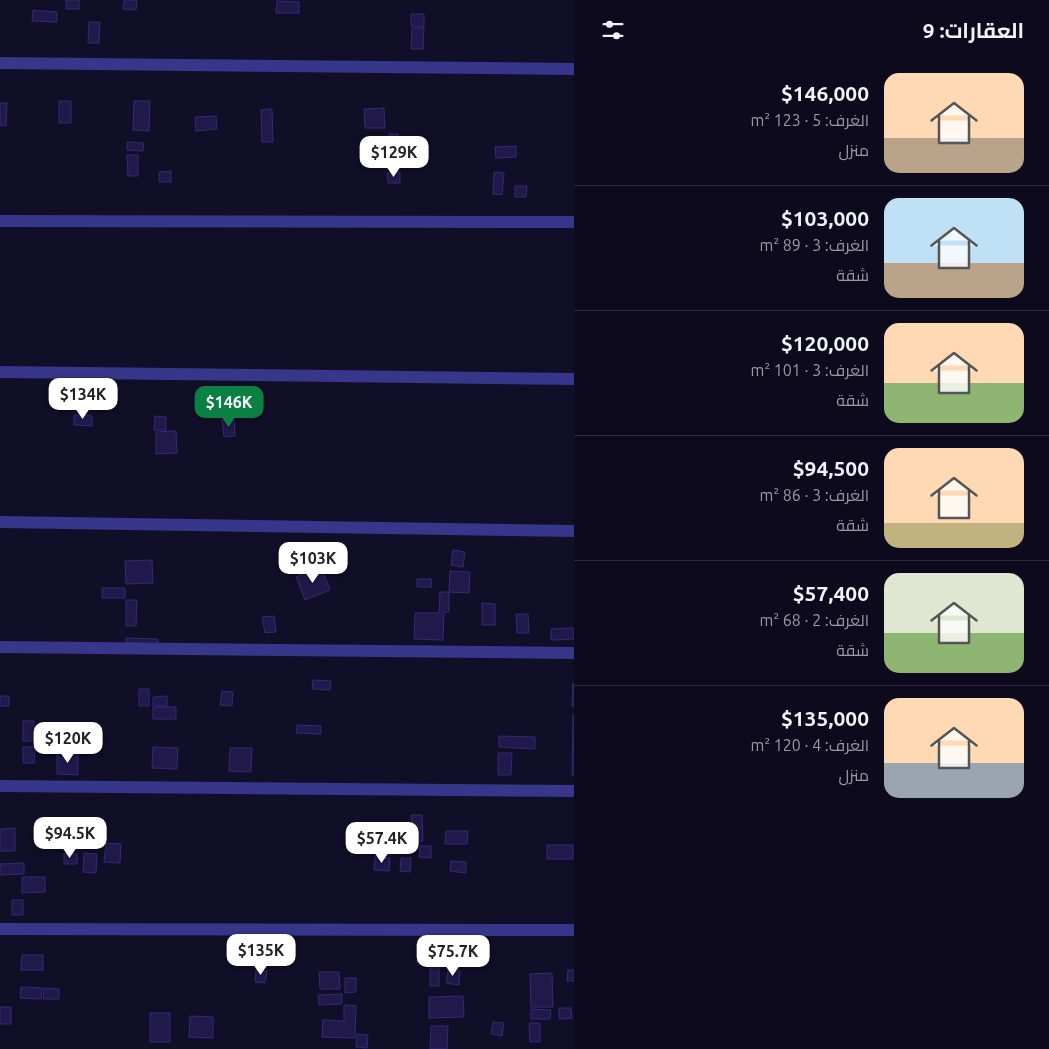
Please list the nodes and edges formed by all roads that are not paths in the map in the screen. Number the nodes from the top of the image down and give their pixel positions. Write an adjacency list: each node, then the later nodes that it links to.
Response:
1 (0, 63): 2 (street)
2 (574, 69)
3 (0, 221): 4 (street)
4 (574, 222)
5 (0, 372): 6 (street)
6 (574, 379)
7 (0, 522): 8 (street)
8 (574, 531)
9 (0, 647): 10 (street)
10 (574, 653)
11 (0, 786): 12 (street)
12 (574, 792)
13 (0, 929): 14 (street)
14 (574, 930)

